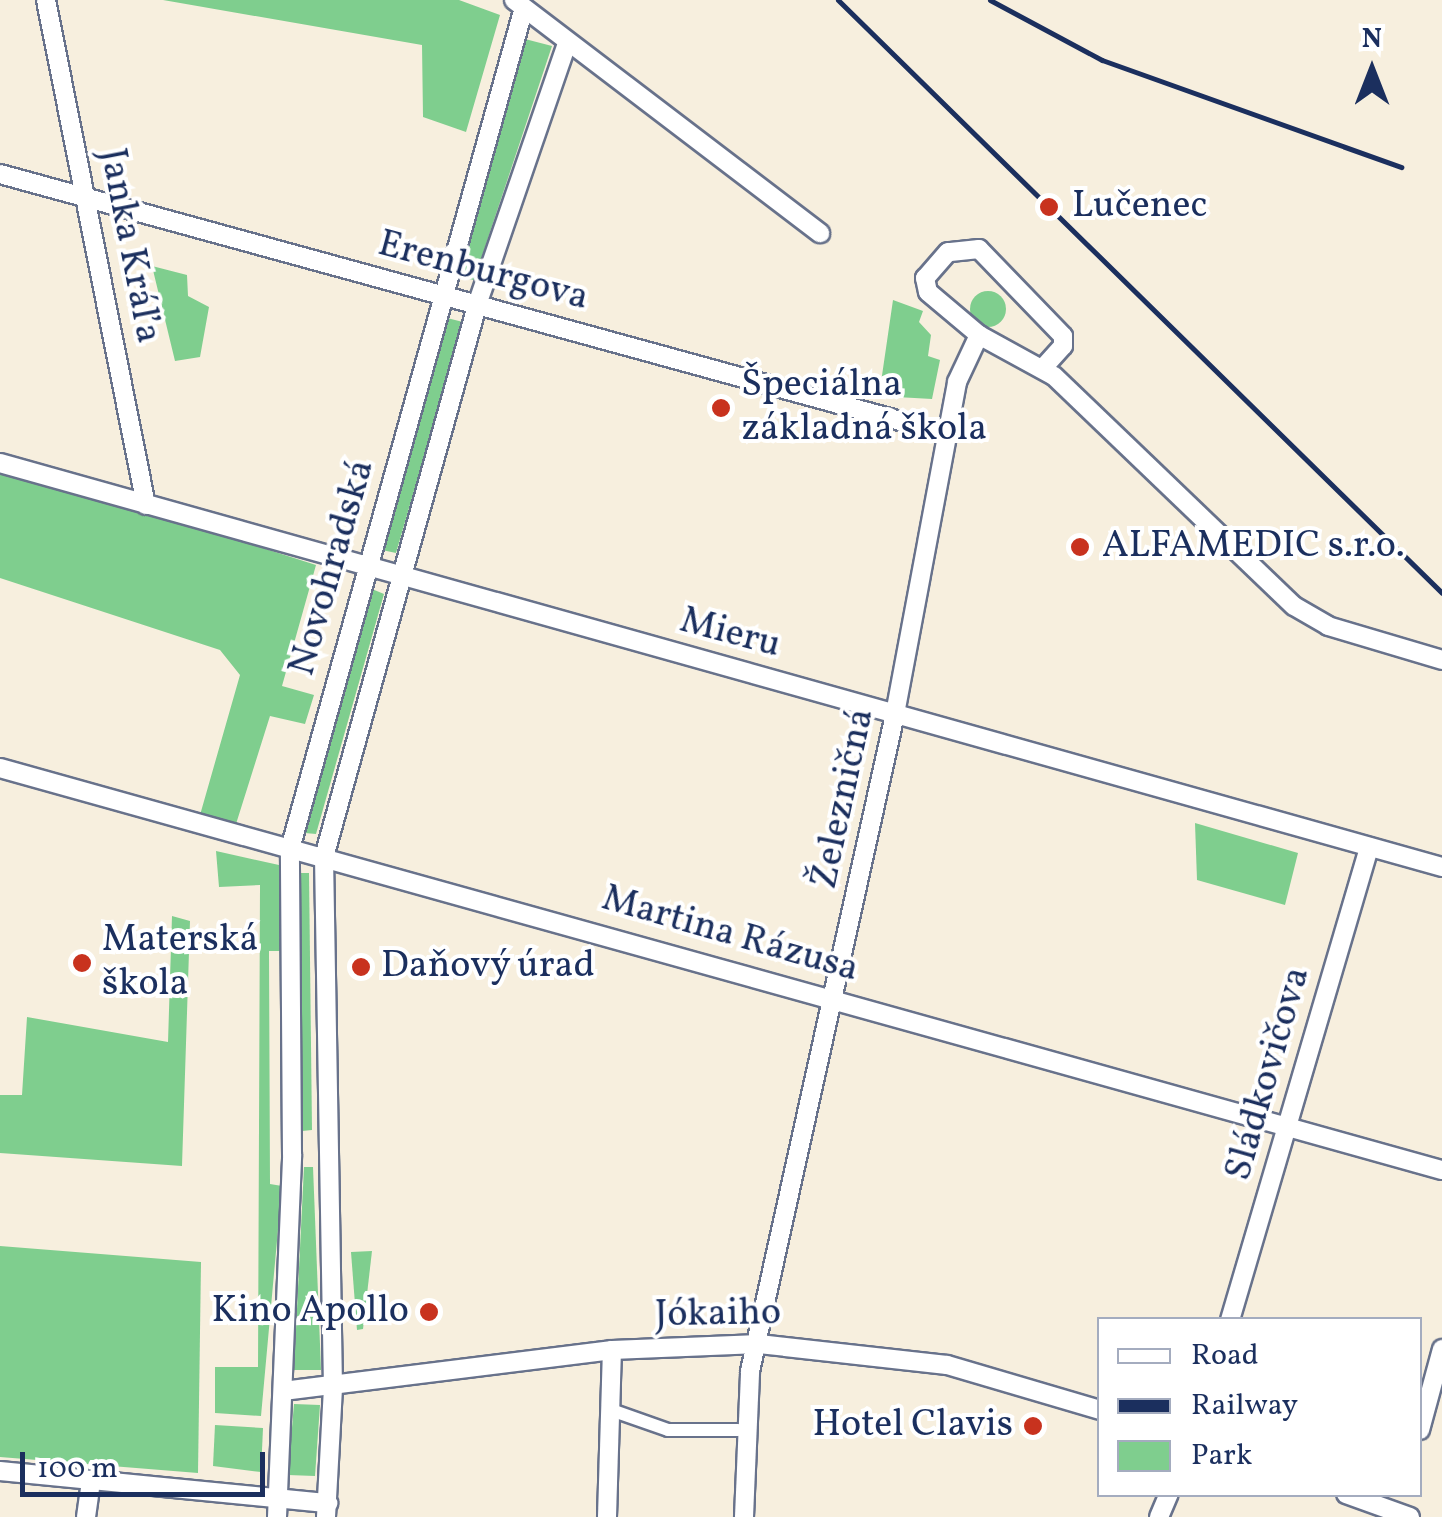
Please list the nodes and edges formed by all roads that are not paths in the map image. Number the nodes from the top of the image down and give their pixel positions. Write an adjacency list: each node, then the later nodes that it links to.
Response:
1 (46, 0): 5 (street, Janka Kráľa)
2 (518, 6): 3 (street); 7 (street, Novohradská)
3 (567, 43): 6 (street); 8 (street, Novohradská)
4 (0, 174): 5 (street, Erenburgova)
5 (86, 198): 7 (street, Erenburgova); 13 (street, Janka Kráľa)
6 (820, 233)
7 (443, 292): 8 (street, Erenburgova); 14 (street, Novohradská)
8 (478, 302): 11 (street, Erenburgova); 15 (street, Novohradská)
9 (980, 335): 10 (street); 10 (street); 11 (street, Železničná)
10 (1043, 368): 16 (street)
11 (948, 434): 17 (street, Železničná)
12 (0, 464): 13 (street, Mieru)
13 (146, 505): 14 (street, Mieru)
14 (368, 567): 15 (street, Mieru); 20 (street, Novohradská)
15 (400, 576): 17 (street, Mieru); 21 (street, Novohradská)
16 (1442, 660)
17 (895, 714): 19 (street, Mieru); 23 (street, Železničná)
18 (0, 768): 20 (street, Martina Rázusa)
19 (1369, 847): 22 (street, Mieru); 24 (street, Sládkovičova)
20 (290, 849): 21 (street, Martina Rázusa); 26 (street, Novohradská)
21 (324, 857): 23 (street, Martina Rázusa); 25 (street, Novohradská)
22 (1442, 867)
23 (833, 996): 24 (street, Martina Rázusa); 29 (street, Železničná)
24 (1288, 1126): 27 (street, Martina Rázusa); 28 (street, Sládkovičova)
25 (325, 1152): 26 (street); 32 (street, Novohradská)
26 (292, 1154): 33 (street, Novohradská)
27 (1442, 1170)
28 (1231, 1317)
29 (759, 1344): 31 (street, Jókaiho); 34 (street, Jókaiho); 46 (street, Železničná)
30 (1442, 1349): 36 (street)
31 (612, 1350): 32 (street, Jókaiho); 35 (street)
32 (333, 1388): 33 (street); 43 (street, Novohradská)
33 (283, 1390): 41 (street, Novohradská)
34 (1097, 1409)
35 (614, 1412): 37 (street); 45 (street)
36 (1422, 1423)
37 (738, 1430)
38 (0, 1471): 39 (street)
39 (90, 1480): 41 (street); 44 (street)
40 (1358, 1497): 42 (street)
41 (278, 1508): 43 (street, Novohradská)
42 (1403, 1508)
43 (327, 1510)
44 (86, 1517)
45 (607, 1517)
46 (744, 1517)

